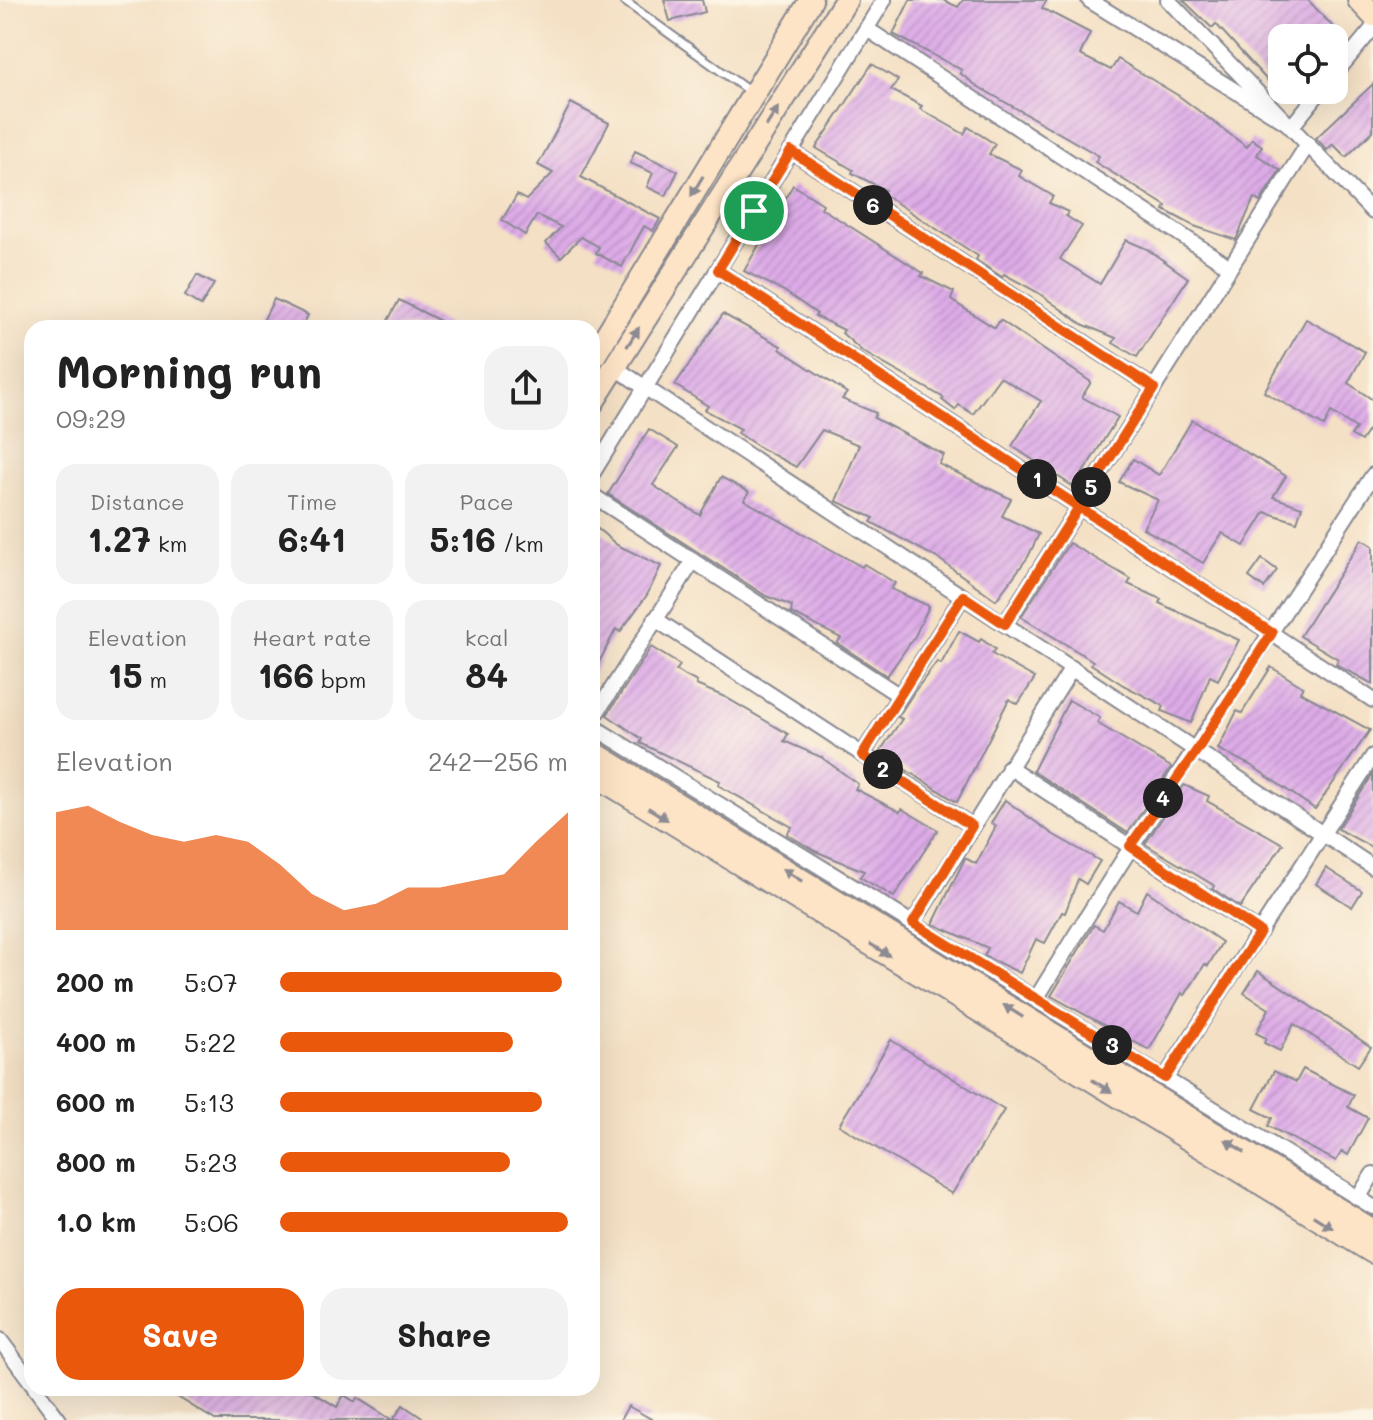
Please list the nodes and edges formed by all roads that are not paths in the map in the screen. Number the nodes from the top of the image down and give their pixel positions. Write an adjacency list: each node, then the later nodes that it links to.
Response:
1 (623, 0): 12 (lane)
2 (811, 0): 12 (street)
3 (846, 0): 21 (street, one-way to 3)
4 (884, 0): 10 (street)
5 (1089, 0): 14 (street)
6 (1168, 0): 14 (street)
7 (1359, 0): 8 (street)
8 (1373, 15)
9 (1373, 28): 11 (street)
10 (867, 29): 16 (street); 18 (street)
11 (1348, 58)
12 (752, 93): 20 (street, one-way to 20)
13 (1310, 104): 14 (street)
14 (1292, 126): 15 (street)
15 (1308, 144): 17 (street); 18 (street)
16 (791, 151): 19 (street); 23 (street)
17 (1373, 212)
18 (1230, 267): 23 (street)
19 (718, 270): 22 (street); 28 (street)
20 (600, 346)
21 (614, 367): 22 (street); 24 (street)
22 (645, 388): 25 (street); 30 (street)
23 (1154, 388): 28 (street)
24 (600, 390)
25 (600, 461)
26 (1373, 475): 33 (street)
27 (600, 500): 29 (street)
28 (1079, 507): 32 (street); 33 (street)
29 (693, 561): 31 (street); 35 (street)
30 (963, 596): 32 (street); 35 (street)
31 (655, 619): 37 (street); 40 (street)
32 (1005, 624): 34 (street)
33 (1272, 633): 36 (street); 39 (street)
34 (1072, 668): 39 (street); 43 (street)
35 (900, 696): 40 (street)
36 (1373, 700)
37 (600, 710)
38 (600, 728): 49 (street)
39 (1197, 750): 46 (street); 47 (street)
40 (862, 755): 45 (street)
41 (1373, 756): 46 (street)
42 (600, 757): 56 (street, one-way to 42)
43 (1009, 767): 45 (street); 47 (street)
44 (600, 778): 57 (street, one-way to 57)
45 (972, 826): 49 (street)
46 (1324, 833): 48 (street); 50 (street)
47 (1130, 846): 50 (street); 51 (street)
48 (1373, 867)
49 (913, 923): 51 (street)
50 (1260, 932): 52 (street)
51 (1036, 999): 52 (street)
52 (1165, 1078): 54 (street)
53 (1373, 1174): 54 (street)
54 (1358, 1198): 55 (street)
55 (1373, 1207)
56 (1373, 1231)
57 (1373, 1252)
58 (0, 1340): 59 (street)
59 (24, 1372)
60 (41, 1396): 61 (street)
61 (59, 1420)

